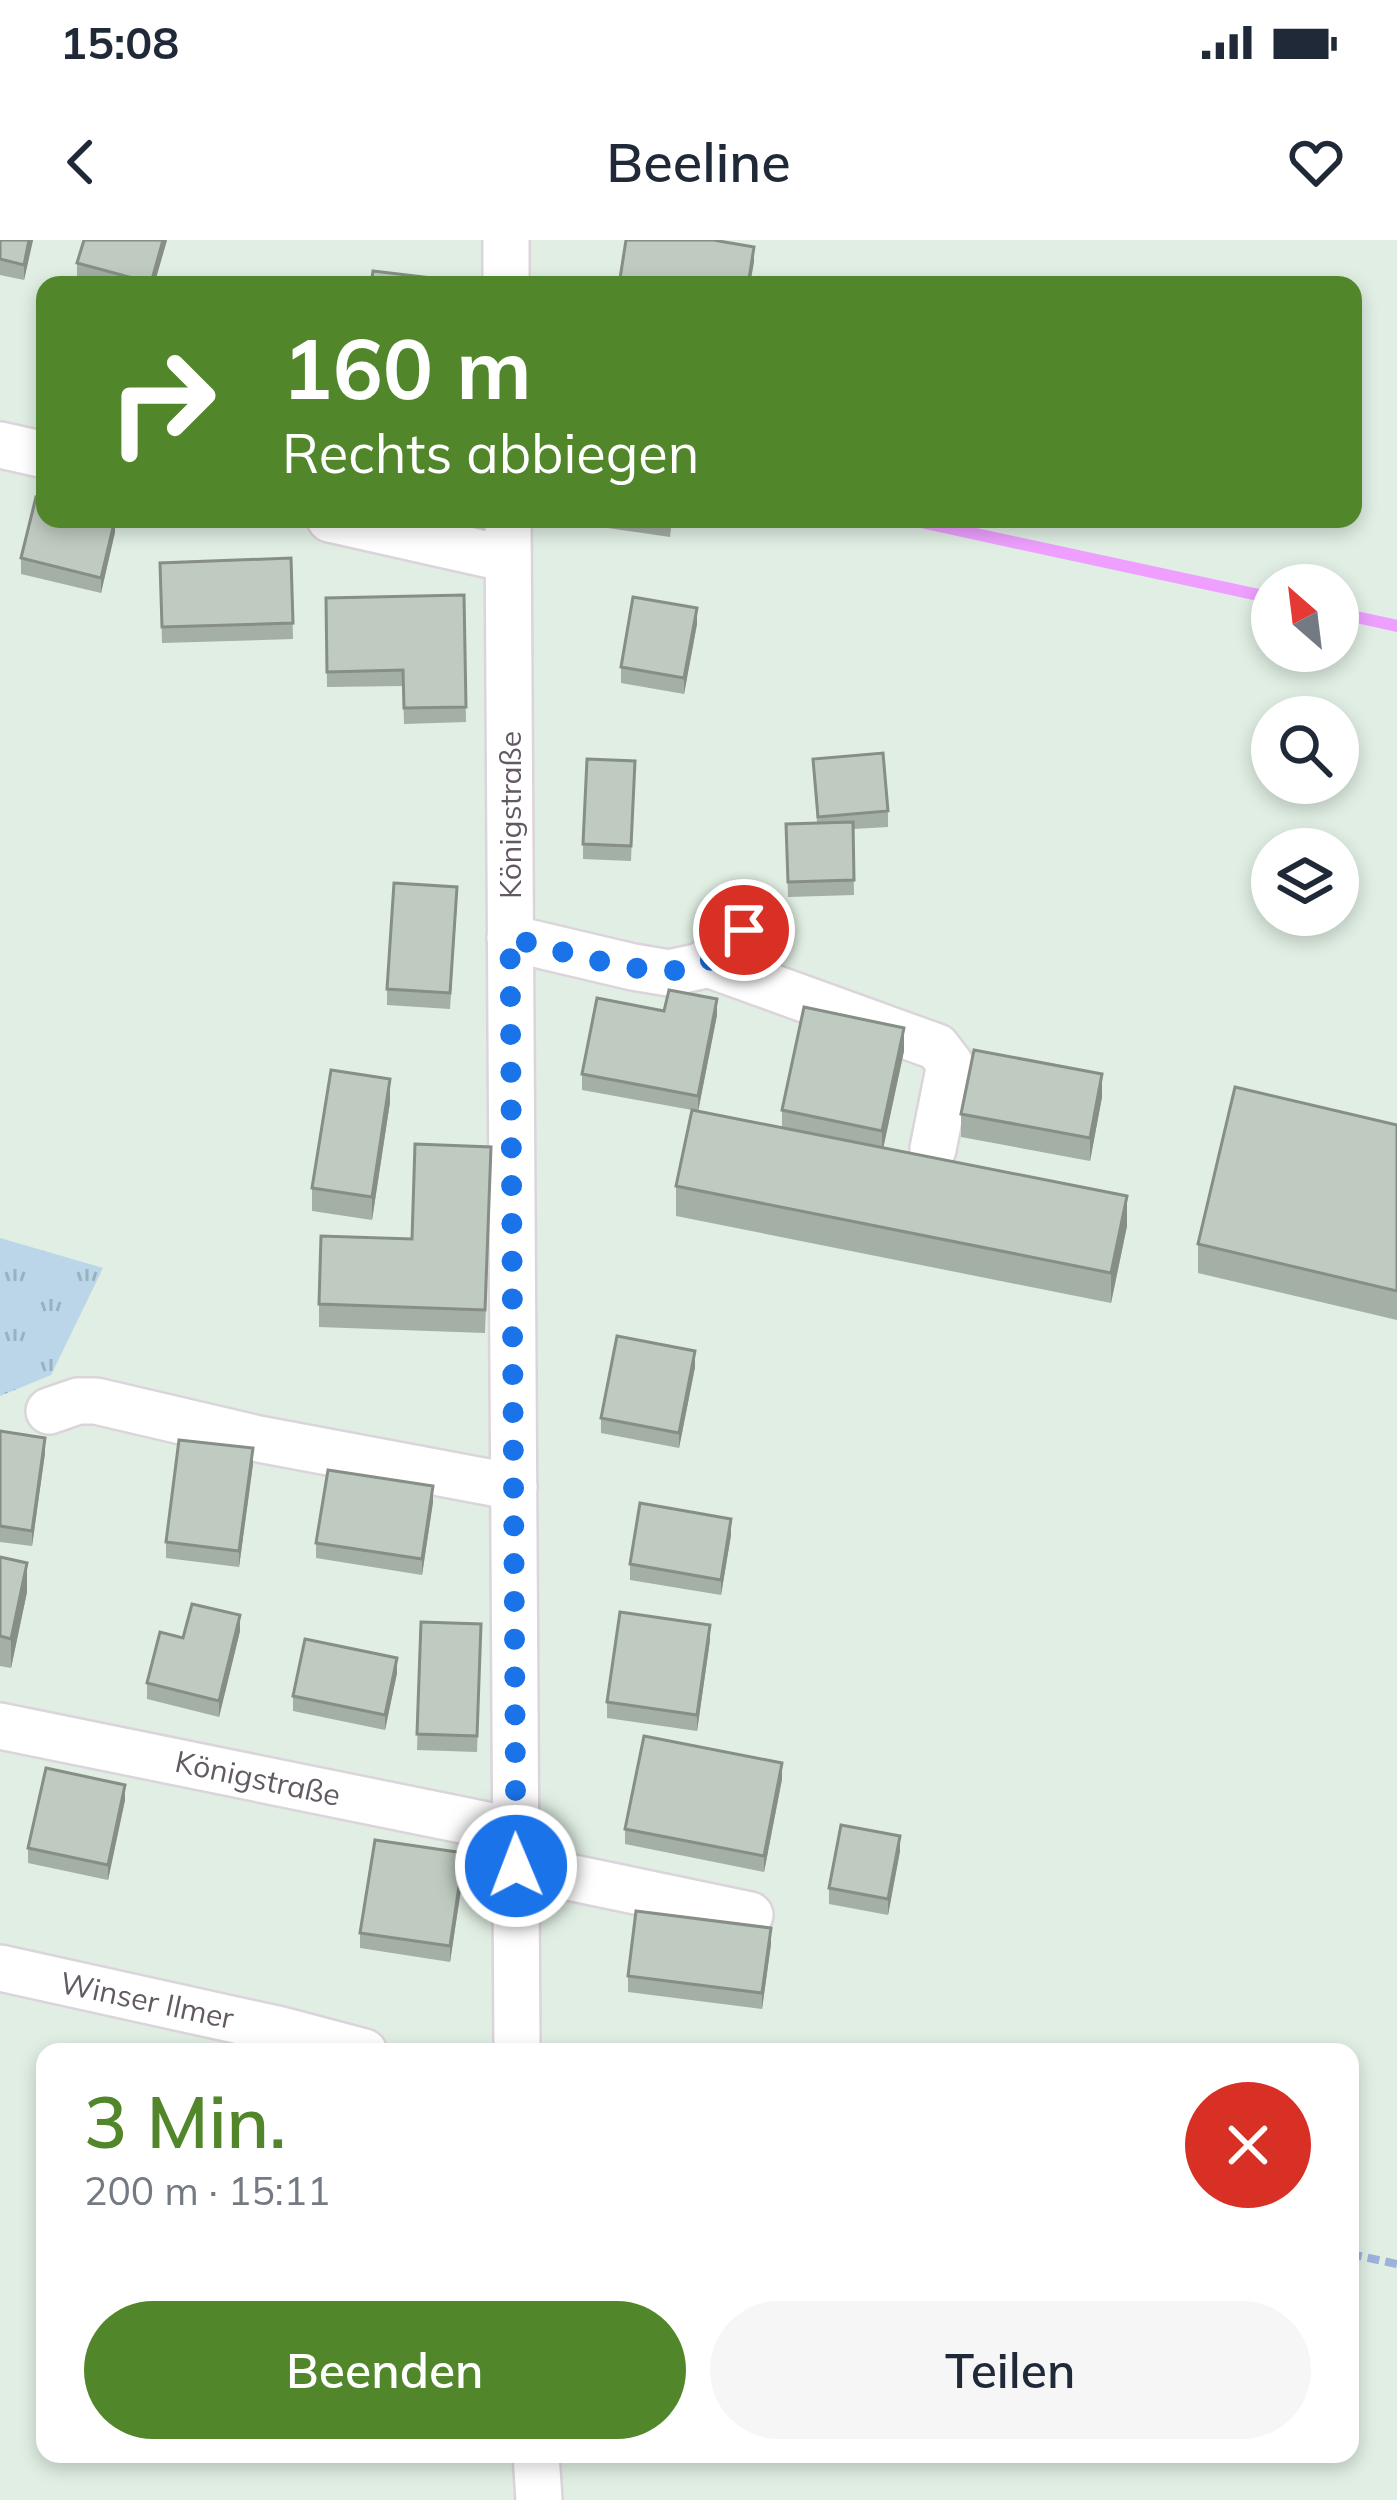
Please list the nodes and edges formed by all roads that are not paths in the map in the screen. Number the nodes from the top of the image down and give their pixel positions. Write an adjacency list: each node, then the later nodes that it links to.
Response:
1 (506, 240): 2 (street)
2 (506, 276)
3 (0, 445): 4 (street)
4 (36, 453)
5 (410, 528): 6 (street)
6 (508, 539): 8 (street, Königstraße)
7 (761, 911): 9 (street)
8 (510, 938): 9 (street); 12 (street, Königstraße)
9 (705, 963): 10 (street)
10 (933, 1149)
11 (49, 1411): 12 (street)
12 (514, 1487): 14 (street, Königstraße)
13 (0, 1726): 14 (street, Königstraße)
14 (516, 1848): 15 (street); 18 (street, Königstraße)
15 (750, 1915)
16 (0, 1968): 17 (street, Winser Ilmer)
17 (330, 2043)
18 (517, 2043)
19 (536, 2463): 20 (street)
20 (538, 2500)

